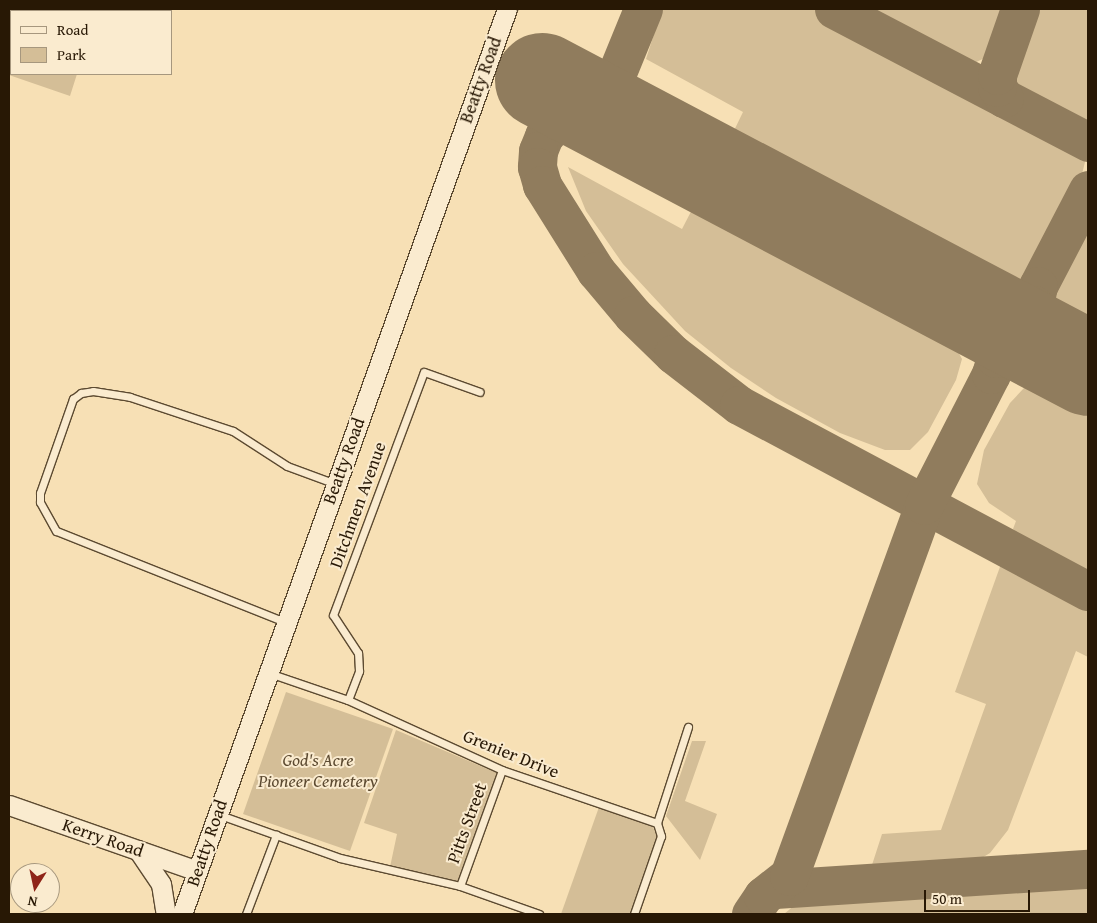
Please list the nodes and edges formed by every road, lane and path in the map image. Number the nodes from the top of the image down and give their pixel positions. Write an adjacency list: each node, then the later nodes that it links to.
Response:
1 (507, 9): 3 (main road, Beatty Road)
2 (480, 392): 6 (lane, Ditchmen Avenue)
3 (336, 484): 4 (main road, Beatty Road); 4 (lane)
4 (285, 622): 5 (main road, Beatty Road)
5 (267, 672): 6 (lane, Grenier Drive); 10 (main road, Beatty Road)
6 (348, 700): 8 (lane, Grenier Drive)
7 (688, 727): 11 (lane)
8 (502, 770): 11 (lane, Grenier Drive); 15 (lane, Pitts Street)
9 (9, 805): 13 (main road, Kerry Road)
10 (217, 814): 12 (lane); 14 (main road, Beatty Road)
11 (657, 823): 20 (lane)
12 (276, 835): 15 (lane); 18 (lane)
13 (138, 850): 14 (main road, Kerry Road); 16 (main road)
14 (197, 871): 17 (main road, Beatty Road)
15 (460, 886): 19 (lane)
16 (166, 914)
17 (182, 914)
18 (246, 914)
19 (539, 914)
20 (634, 914)

